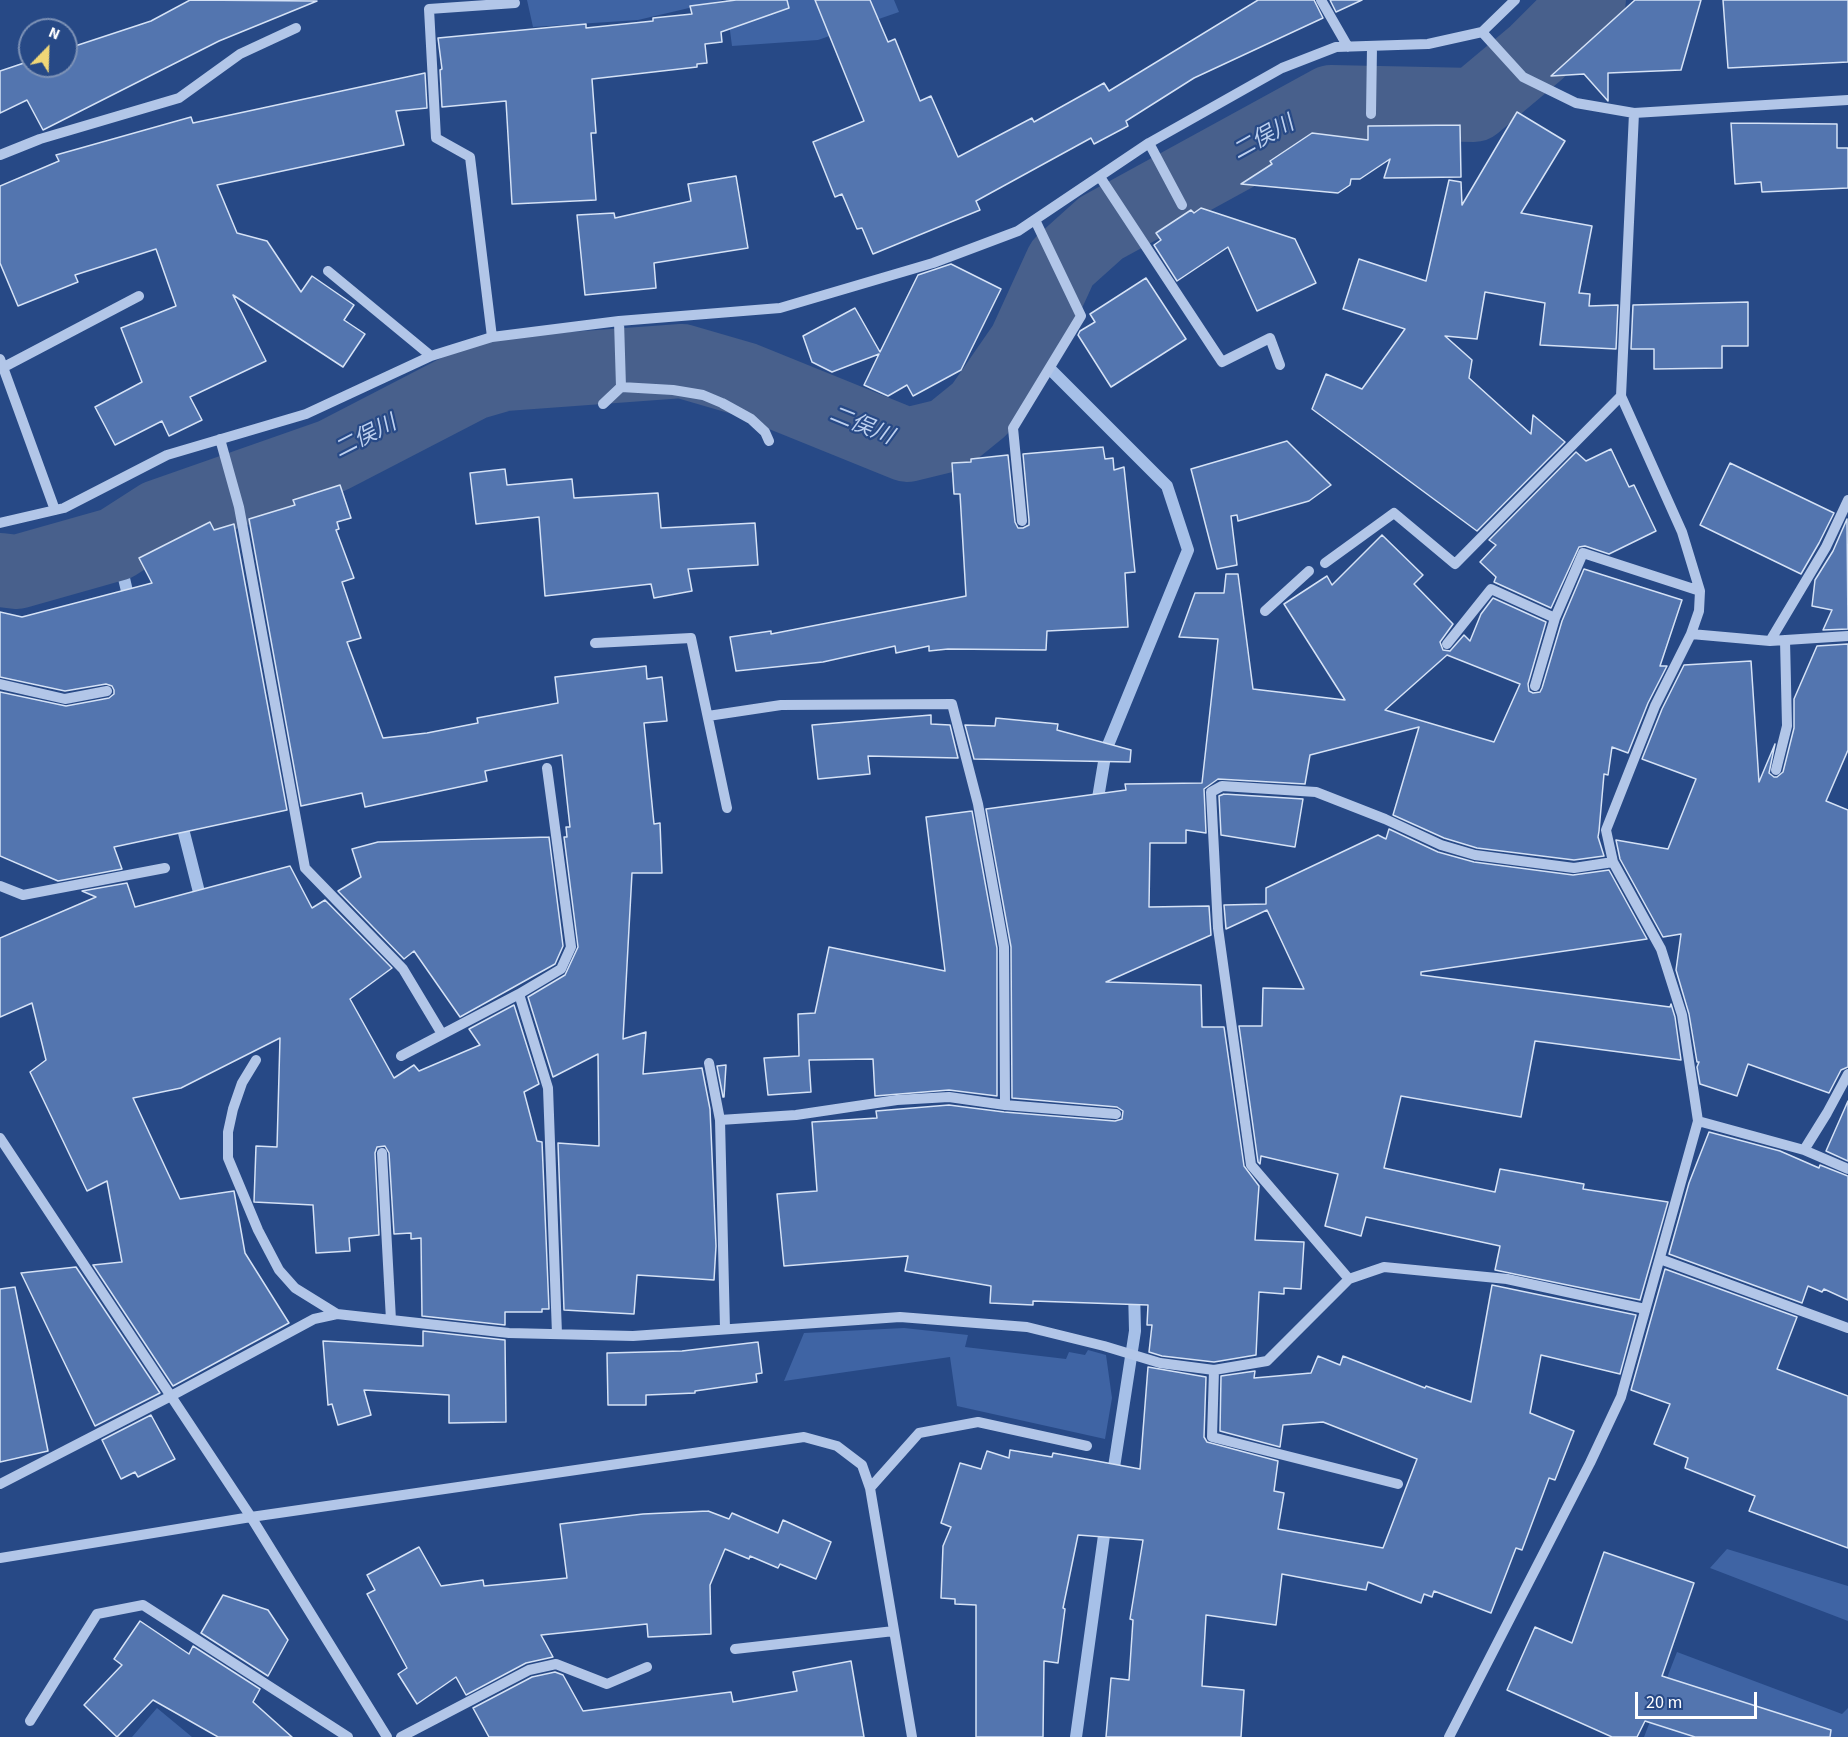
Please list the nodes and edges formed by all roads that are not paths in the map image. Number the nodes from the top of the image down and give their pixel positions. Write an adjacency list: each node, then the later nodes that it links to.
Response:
1 (1321, 0): 6 (street)
2 (1515, 0): 5 (street)
3 (515, 3): 19 (street)
4 (296, 28): 12 (street)
5 (1482, 32): 7 (street); 9 (street)
6 (1348, 47): 7 (street); 11 (street)
7 (1372, 47): 10 (street)
8 (1848, 100): 9 (street)
9 (1634, 113): 24 (street)
10 (1371, 114)
11 (1149, 143): 13 (street); 14 (street)
12 (0, 155)
13 (1100, 177): 15 (street); 22 (street)
14 (1182, 205)
15 (1035, 220): 18 (street); 30 (street)
16 (328, 271): 20 (street)
17 (139, 296): 21 (street)
18 (619, 321): 19 (street); 23 (street)
19 (492, 337): 20 (street)
20 (431, 356): 26 (street)
21 (2, 363): 29 (street)
22 (1280, 365)
23 (621, 387): 25 (street); 27 (street)
24 (1621, 396): 32 (street); 34 (street)
25 (603, 404)
26 (220, 439): 29 (street); 54 (street)
27 (769, 441)
28 (1848, 500): 40 (street)
29 (55, 510): 31 (street)
30 (1022, 521)
31 (0, 523)
32 (1325, 564)
33 (1309, 571): 35 (street)
34 (1700, 591): 36 (street); 37 (street)
35 (1265, 610)
36 (1555, 618): 42 (street); 44 (street)
37 (1691, 634): 40 (street); 50 (street)
38 (1848, 636): 39 (street)
39 (1785, 640): 40 (street); 48 (street)
40 (1770, 641)
41 (595, 643): 46 (street)
42 (1447, 645)
43 (0, 684): 45 (street)
44 (1535, 686)
45 (107, 691)
46 (708, 716): 49 (street); 59 (street)
47 (547, 768): 53 (street)
48 (1776, 770)
49 (728, 808)
50 (1613, 862): 62 (street); 68 (street)
51 (165, 868): 52 (street)
52 (0, 886)
53 (519, 994): 54 (street); 74 (street)
54 (442, 1034): 55 (street)
55 (401, 1056)
56 (256, 1060): 70 (street)
57 (709, 1063): 61 (street)
58 (1848, 1074): 64 (street)
59 (1005, 1106): 60 (street); 61 (street)
60 (1116, 1114)
61 (720, 1120): 73 (street)
62 (1698, 1121): 64 (street); 67 (street)
63 (0, 1138): 76 (street)
64 (1804, 1150): 66 (street)
65 (382, 1153): 71 (street)
66 (1848, 1169)
67 (1660, 1259): 69 (street); 72 (street)
68 (1349, 1279): 69 (street); 75 (street)
69 (1645, 1309): 91 (street)
70 (337, 1314): 71 (street); 76 (street)
71 (391, 1320): 74 (street)
72 (1848, 1328)
73 (726, 1329): 74 (street); 75 (street)
74 (557, 1334)
75 (1214, 1370): 79 (street)
76 (171, 1396): 78 (street); 81 (street)
77 (1087, 1446): 80 (street)
78 (0, 1484)
79 (1398, 1484)
80 (870, 1488): 81 (street); 83 (street)
81 (250, 1517): 82 (street); 88 (street)
82 (0, 1558)
83 (894, 1631): 84 (street); 90 (street)
84 (735, 1649)
85 (647, 1667): 89 (street)
86 (30, 1721): 87 (street)
87 (348, 1737)
88 (387, 1737)
89 (401, 1737)
90 (912, 1737)
91 (1449, 1737)

